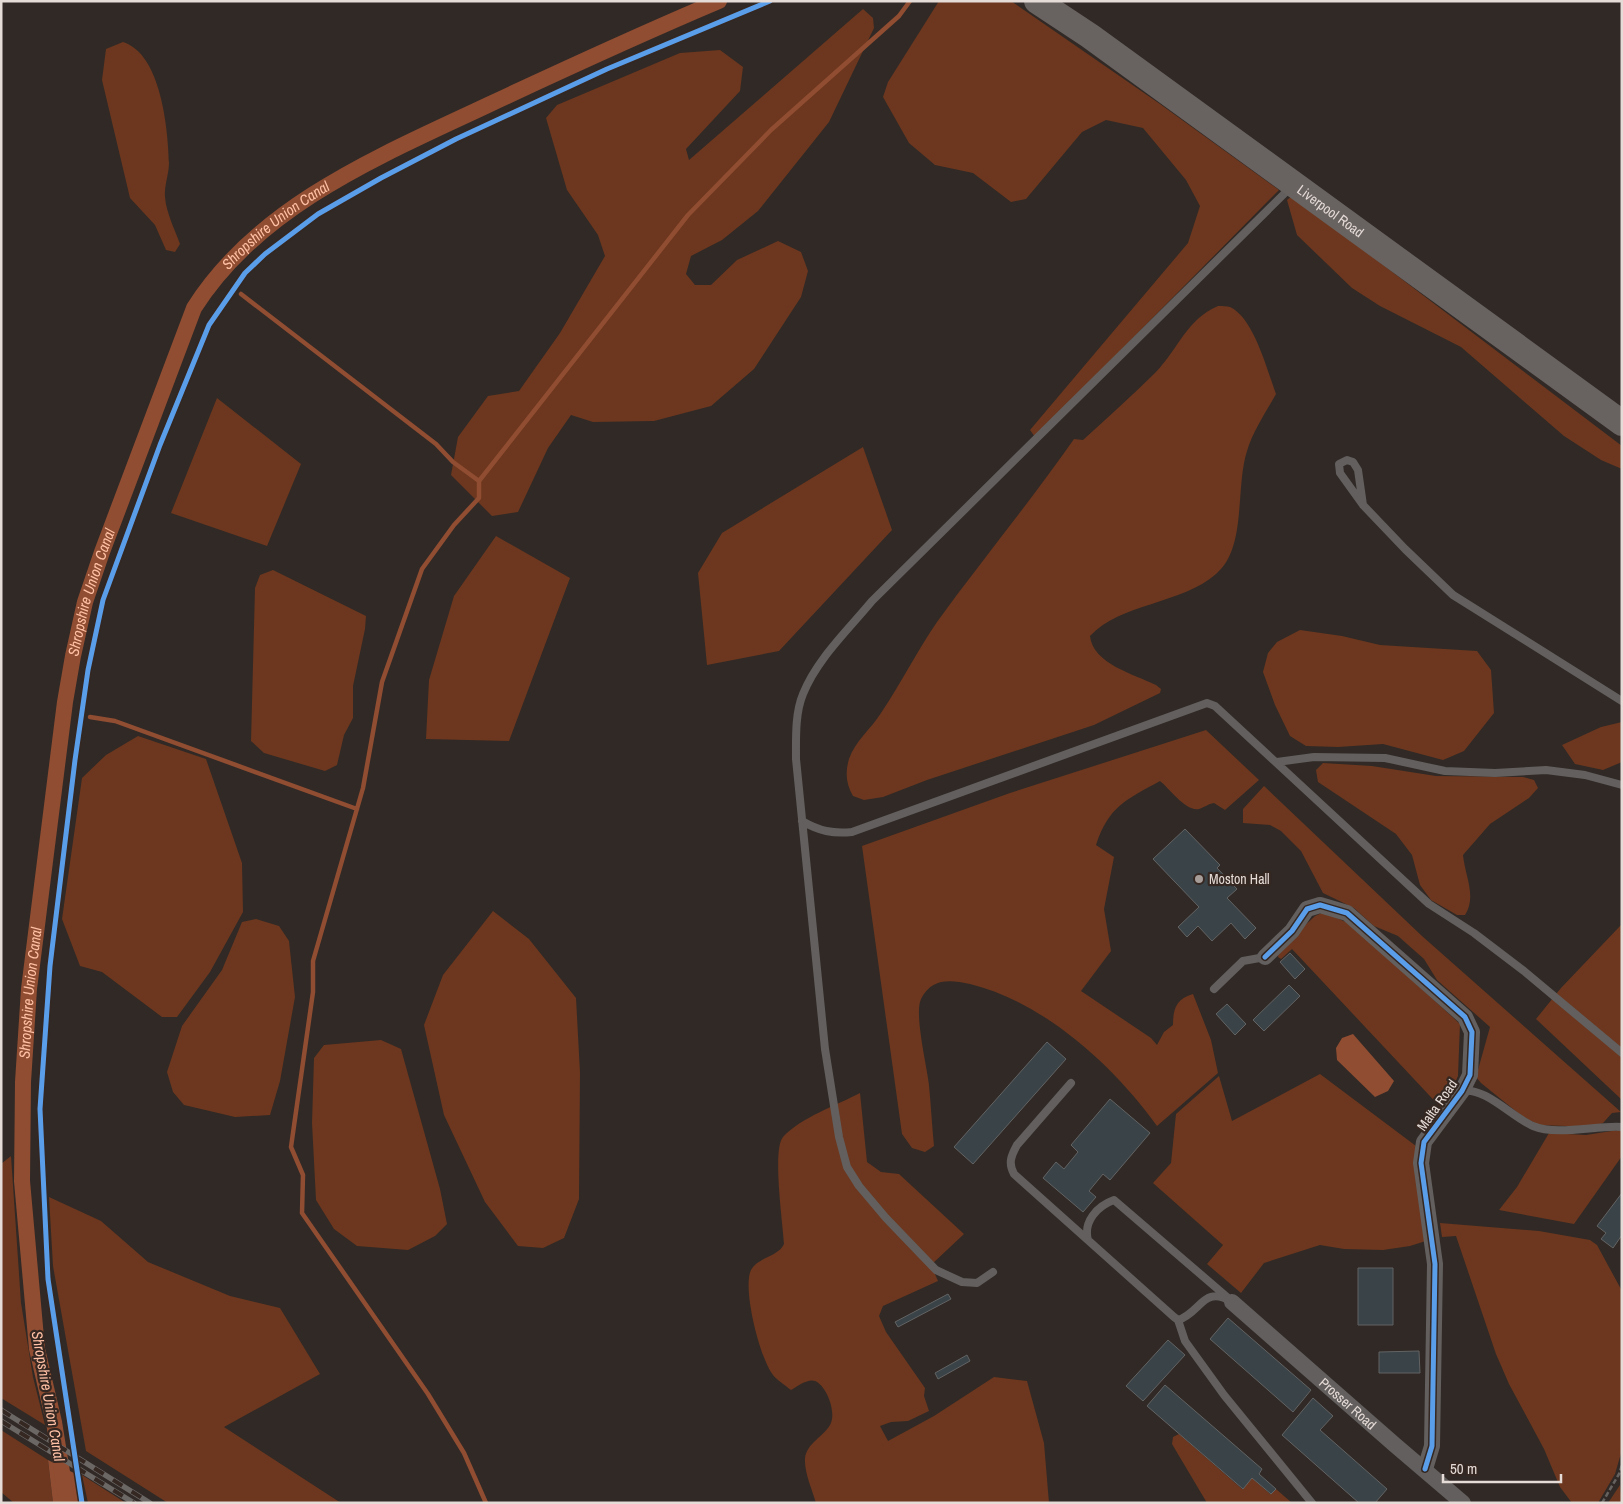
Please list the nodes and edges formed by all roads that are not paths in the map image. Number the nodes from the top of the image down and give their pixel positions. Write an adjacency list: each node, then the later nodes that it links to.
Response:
1 (1037, 1): 2 (highway, Liverpool Road)
2 (1294, 183): 3 (highway, Liverpool Road); 8 (lane)
3 (1622, 423)
4 (1363, 505): 4 (lane); 5 (lane)
5 (1622, 701)
6 (1277, 762): 7 (lane); 8 (lane); 11 (lane)
7 (1622, 785)
8 (802, 821): 16 (lane)
9 (1266, 957): 10 (lane); 13 (street, Malta Road)
10 (1214, 989)
11 (1622, 1053)
12 (1071, 1083): 15 (lane)
13 (1462, 1091): 14 (lane); 19 (street, Malta Road)
14 (1622, 1127)
15 (1088, 1241): 17 (lane); 18 (lane)
16 (993, 1272)
17 (1232, 1302): 18 (lane); 19 (street, Prosser Road)
18 (1178, 1320): 20 (lane)
19 (1425, 1468): 21 (street, Prosser Road)
20 (1312, 1503)
21 (1463, 1503)

